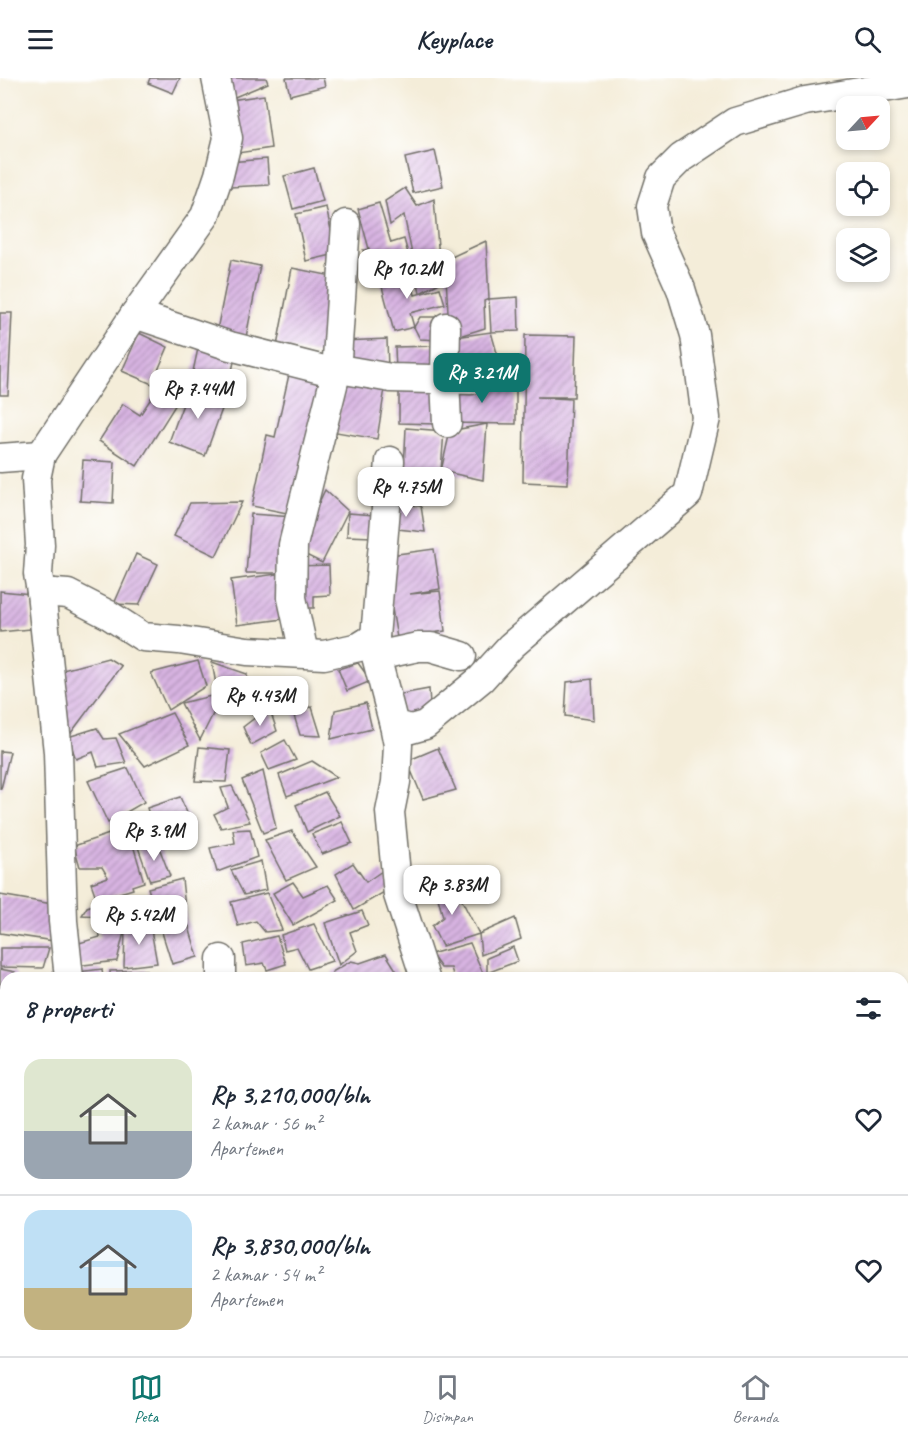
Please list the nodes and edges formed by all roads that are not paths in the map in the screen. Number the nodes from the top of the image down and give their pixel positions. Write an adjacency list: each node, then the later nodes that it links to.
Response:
1 (216, 78): 4 (street)
2 (908, 84): 16 (street)
3 (346, 224): 6 (street)
4 (135, 314): 6 (street); 9 (street)
5 (446, 327): 7 (street)
6 (336, 374): 7 (street); 14 (street)
7 (458, 380): 8 (street)
8 (447, 423)
9 (41, 455): 10 (street); 12 (street)
10 (0, 458)
11 (390, 461): 13 (street)
12 (41, 592): 14 (street); 17 (street)
13 (376, 647): 14 (street); 15 (street); 16 (street)
14 (304, 653)
15 (462, 656)
16 (394, 725): 18 (street)
17 (68, 972)
18 (423, 972)

